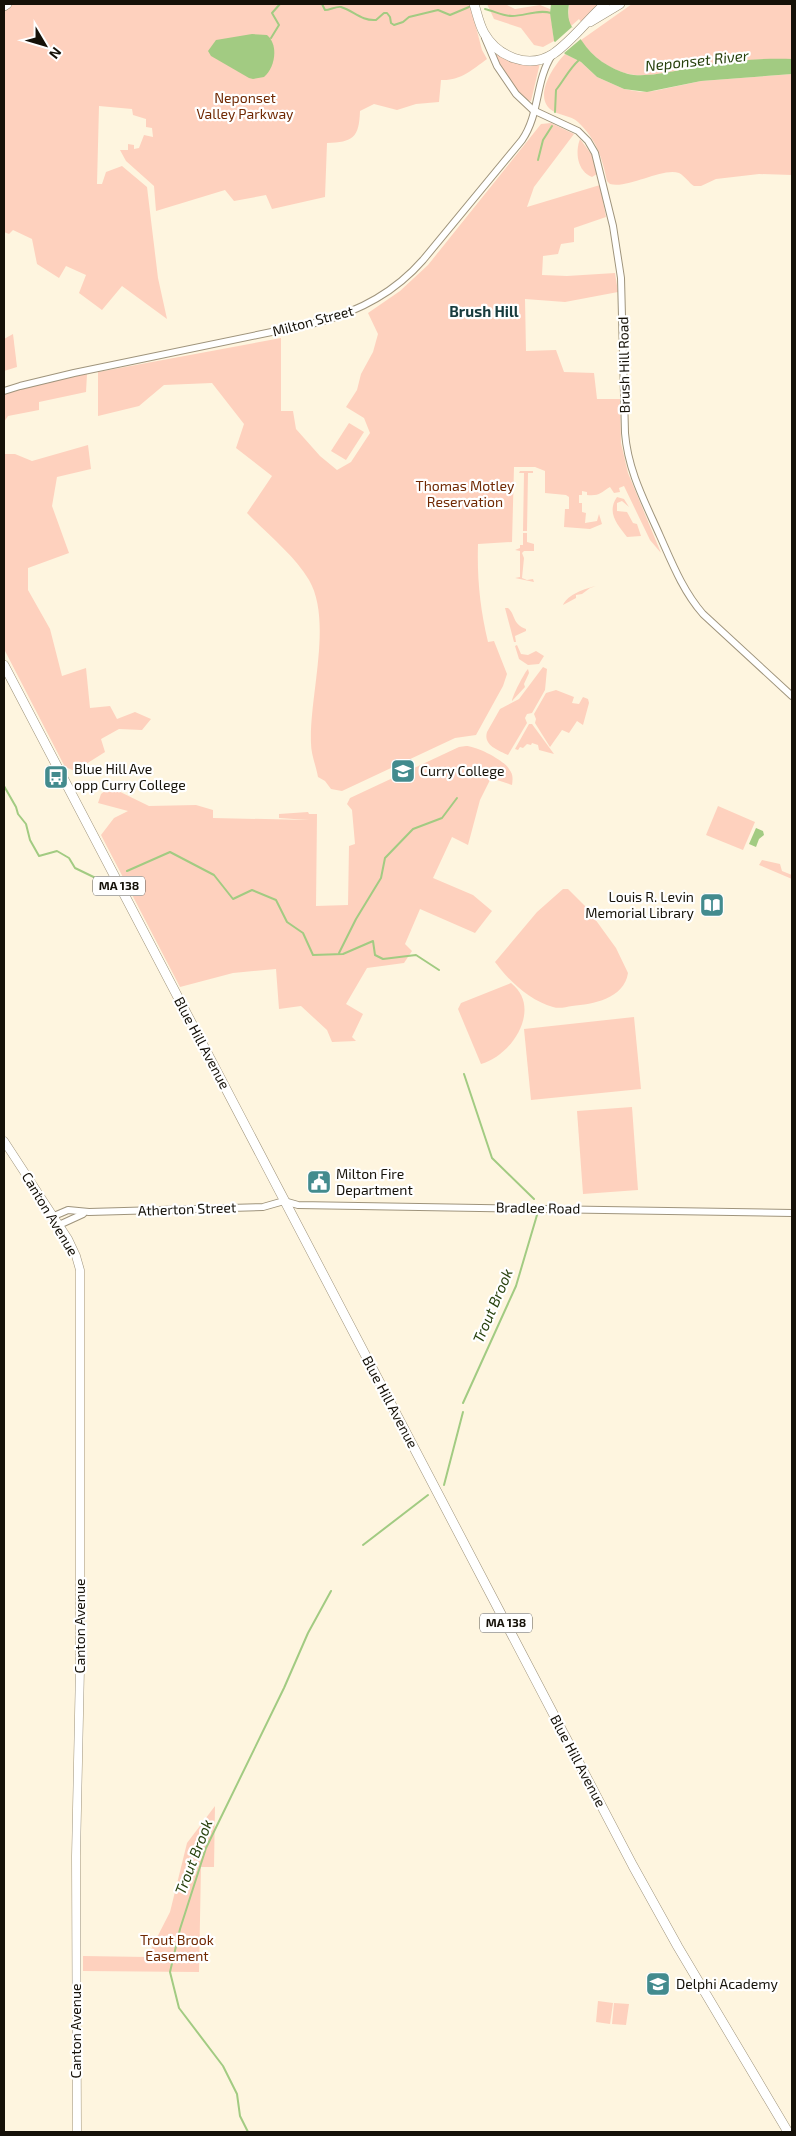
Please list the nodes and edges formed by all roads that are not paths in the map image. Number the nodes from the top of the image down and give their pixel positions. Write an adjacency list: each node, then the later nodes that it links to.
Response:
1 (7, 4): 5 (main road)
2 (474, 4): 7 (main road)
3 (606, 4): 6 (main road)
4 (620, 4): 6 (main road)
5 (4, 6)
6 (588, 23): 8 (main road)
7 (482, 30): 8 (main road); 9 (street, Brush Hill Road)
8 (556, 51): 9 (street, Milton Street)
9 (536, 111): 10 (street, Milton Street); 12 (street, Brush Hill Road)
10 (4, 392)
11 (4, 665): 14 (main road, Blue Hill Avenue / MA 138)
12 (792, 696)
13 (4, 1141): 17 (main road, Canton Avenue)
14 (284, 1201): 15 (street, Atherton Street); 16 (street, Bradlee Road); 20 (main road, Blue Hill Avenue / MA 138)
15 (89, 1212): 17 (street, Atherton Street); 18 (street, Atherton Street)
16 (792, 1213)
17 (54, 1216): 18 (main road, Canton Avenue)
18 (60, 1225): 19 (main road, Canton Avenue)
19 (77, 2132)
20 (788, 2132)

